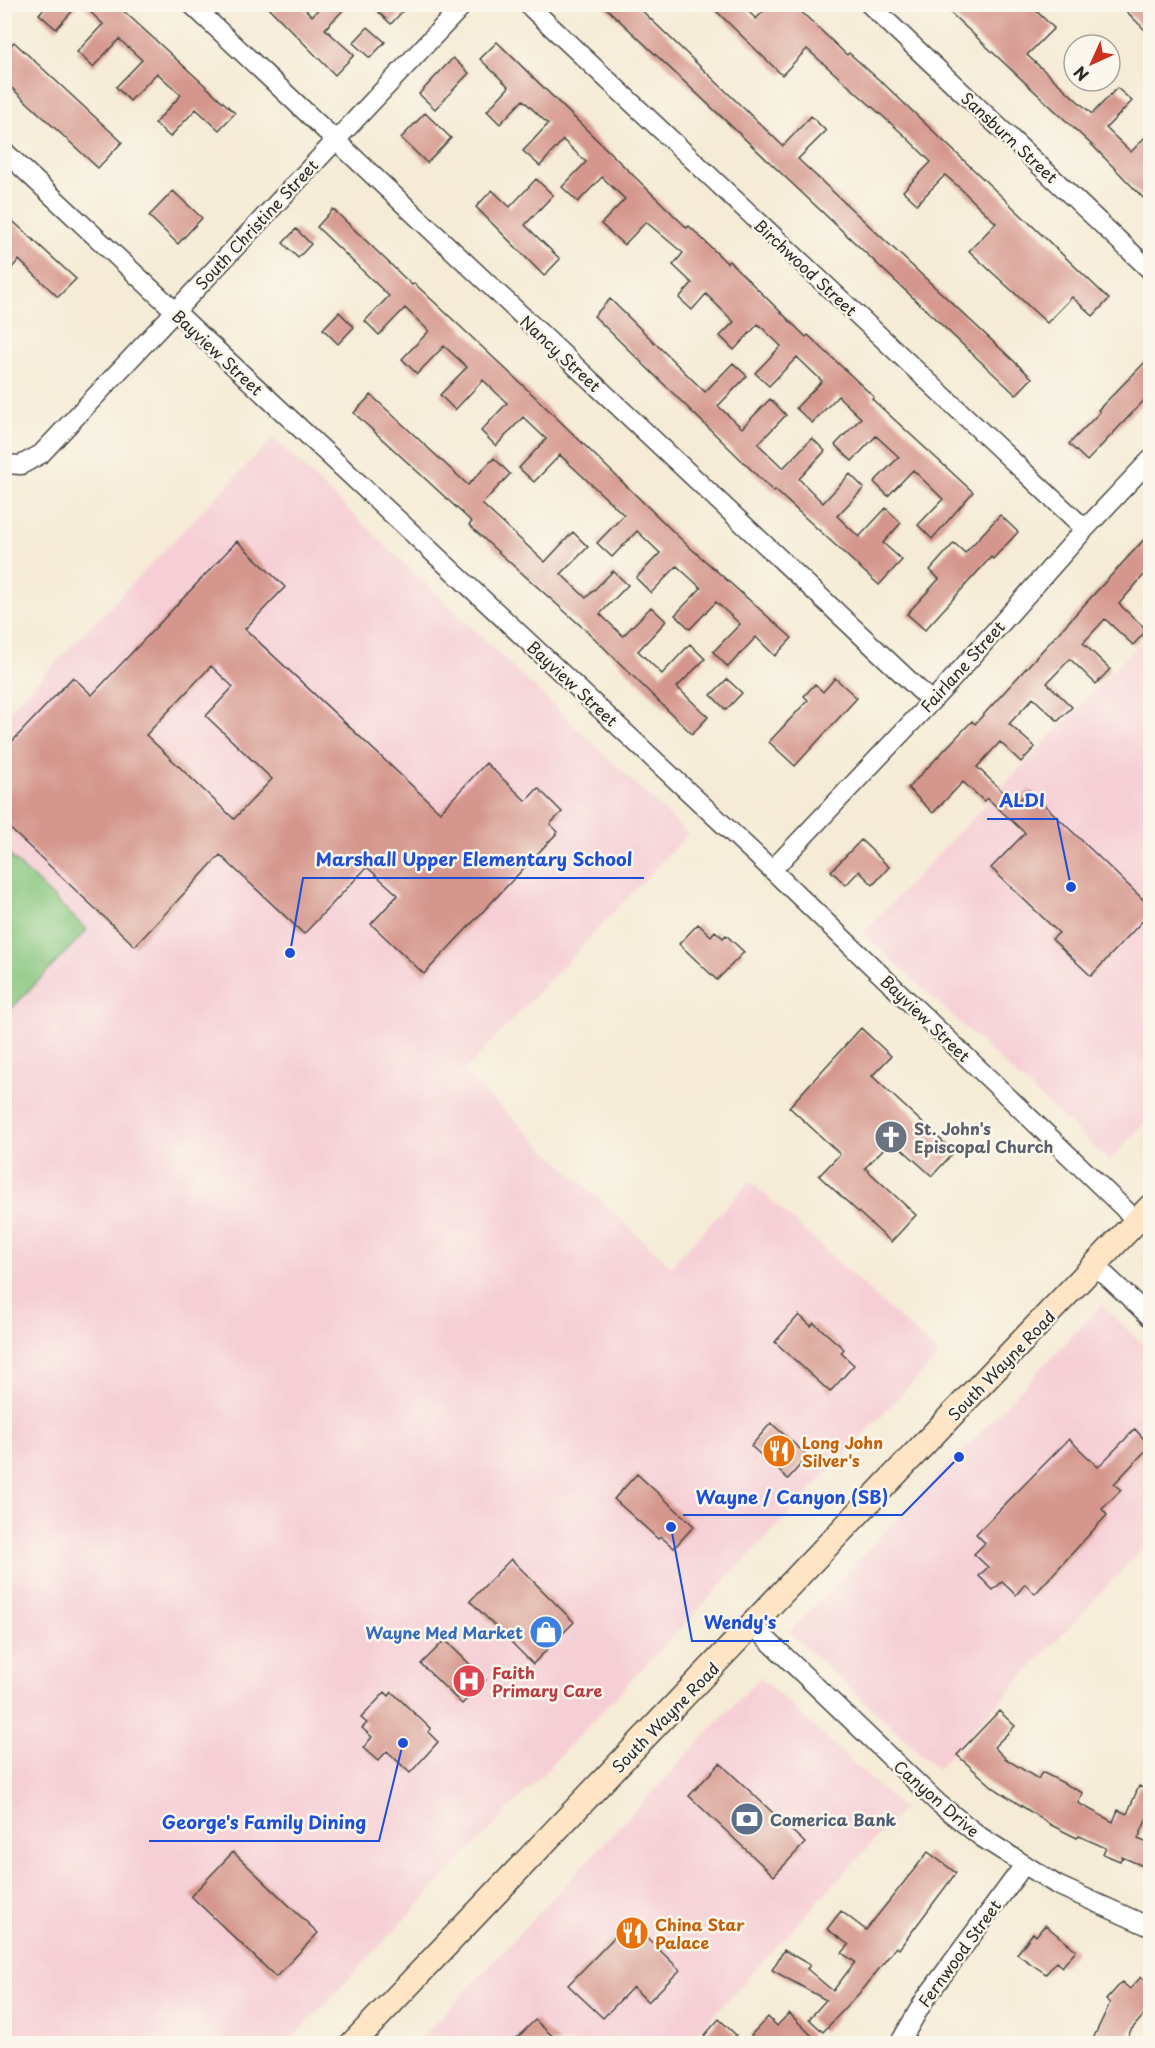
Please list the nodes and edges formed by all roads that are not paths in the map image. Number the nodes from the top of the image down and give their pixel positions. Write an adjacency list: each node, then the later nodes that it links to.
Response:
1 (191, 4): 5 (street, Nancy Street)
2 (464, 4): 5 (street, South Christine Street)
3 (527, 4): 11 (street, Birchwood Street)
4 (869, 4): 7 (street, Sansburn Street)
5 (336, 140): 8 (street, South Christine Street); 12 (street, Nancy Street)
6 (4, 151): 8 (street, Bayview Street)
7 (1150, 270)
8 (174, 311): 10 (street, South Christine Street); 13 (street, Bayview Street)
9 (1150, 460): 11 (street, Fairlane Street)
10 (13, 464)
11 (1085, 529): 12 (street, Fairlane Street)
12 (931, 701): 13 (street, Fairlane Street)
13 (771, 870): 14 (street, Bayview Street)
14 (1144, 1214): 15 (main road, South Wayne Road)
15 (1096, 1266): 16 (street); 17 (main road, South Wayne Road)
16 (1150, 1317)
17 (753, 1626): 18 (street, Canyon Drive); 20 (main road, South Wayne Road)
18 (1024, 1864): 19 (street, Canyon Drive); 21 (street, Fernwood Street)
19 (1150, 1927)
20 (352, 2043)
21 (899, 2043)

